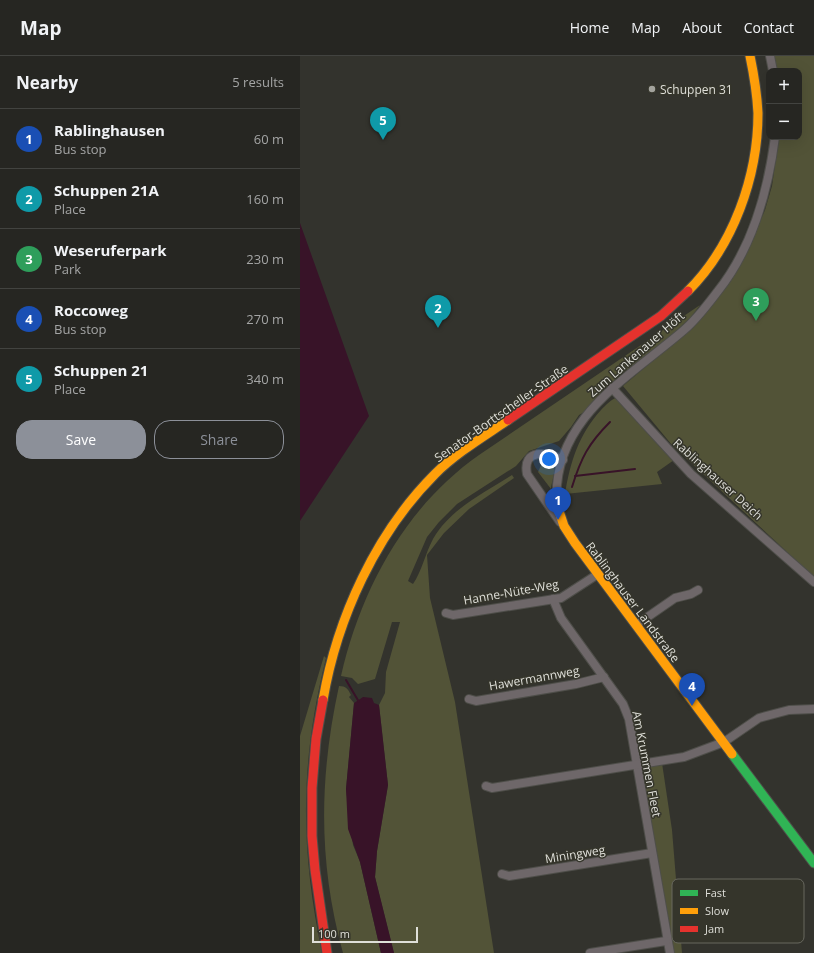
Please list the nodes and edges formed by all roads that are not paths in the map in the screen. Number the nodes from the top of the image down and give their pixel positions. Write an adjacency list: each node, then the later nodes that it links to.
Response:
1 (750, 56): 24 (street, Senator-Borttscheller-Straße)
2 (770, 56): 3 (street)
3 (772, 68)
4 (775, 140): 5 (street, Zum Lankenauer Höft)
5 (612, 388): 6 (street, Zum Lankenauer Höft); 10 (street, Rablinghauser Deich)
6 (563, 460): 7 (street, Zum Lankenauer Höft); 8 (street, Rablinghauser Landstraße)
7 (557, 505): 8 (street, Rablinghauser Landstraße)
8 (564, 526): 9 (street, Rablinghauser Landstraße)
9 (598, 574): 12 (street, Hanne-Nüte-Weg); 14 (street, Rablinghauser Landstraße)
10 (814, 582)
11 (698, 590): 14 (street)
12 (553, 599): 13 (street, Hanne-Nüte-Weg); 15 (street, Am Krummen Fleet)
13 (446, 613)
14 (636, 626): 18 (street, Rablinghauser Landstraße)
15 (604, 677): 16 (street, Hawermannweg); 19 (street, Am Krummen Fleet)
16 (469, 699)
17 (814, 709): 18 (street)
18 (724, 742): 19 (street); 22 (street, Rablinghauser Landstraße)
19 (638, 765): 20 (street); 21 (street, Am Krummen Fleet)
20 (486, 786)
21 (652, 853): 23 (street, Miningweg); 25 (street, Am Krummen Fleet)
22 (814, 863)
23 (502, 874)
24 (324, 925): 26 (street, Senator-Borttscheller-Straße); 27 (street, Senator-Borttscheller-Straße)
25 (666, 941): 28 (street); 29 (street, Am Krummen Fleet)
26 (327, 953)
27 (333, 953)
28 (590, 953)
29 (670, 953)

